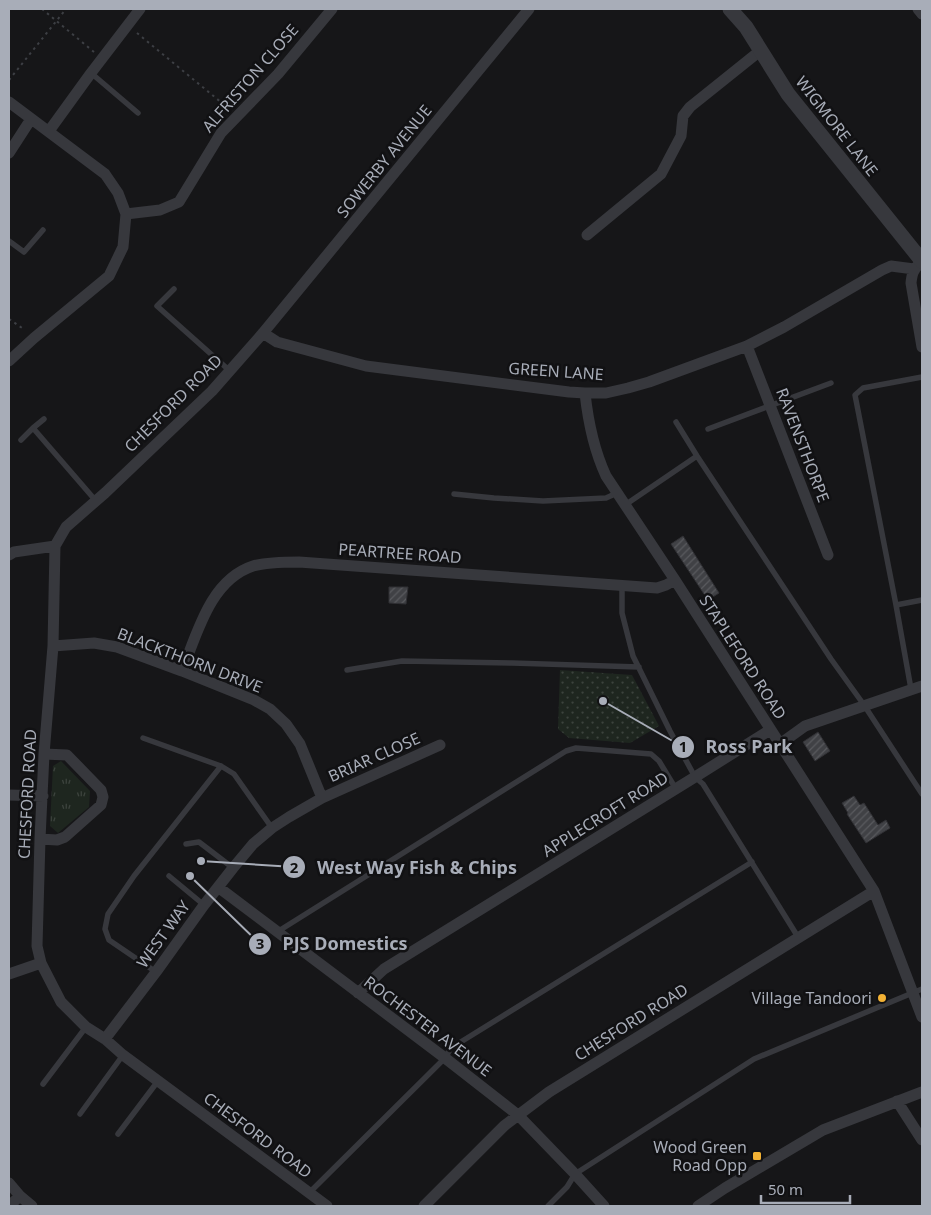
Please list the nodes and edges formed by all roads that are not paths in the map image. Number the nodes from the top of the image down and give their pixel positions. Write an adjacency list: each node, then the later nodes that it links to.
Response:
1 (140, 9): 8 (street)
2 (332, 9): 14 (street, ALFRISTON CLOSE)
3 (529, 9): 20 (street, SOWERBY AVENUE)
4 (730, 9): 7 (street, WIGMORE LANE)
5 (918, 9): 6 (street)
6 (922, 14)
7 (761, 50): 16 (street); 18 (street, WIGMORE LANE)
8 (91, 73): 10 (lane); 12 (street)
9 (9, 102): 11 (street)
10 (138, 112)
11 (31, 119): 12 (street); 13 (street)
12 (49, 131): 14 (street)
13 (9, 153)
14 (126, 214): 23 (street)
15 (43, 230): 17 (lane)
16 (586, 236)
17 (9, 241)
18 (920, 264): 21 (street, GREEN LANE); 22 (street)
19 (174, 289): 24 (lane)
20 (263, 333): 24 (street, CHESFORD ROAD); 27 (street, GREEN LANE)
21 (747, 346): 27 (street, GREEN LANE); 28 (street, RAVENSTHORPE)
22 (922, 347)
23 (9, 361)
24 (230, 371): 37 (street, CHESFORD ROAD)
25 (922, 377): 45 (lane)
26 (831, 383): 28 (lane)
27 (585, 393): 35 (street, STAPLEFORD ROAD)
28 (771, 405): 32 (lane); 41 (street, RAVENSTHORPE)
29 (44, 418): 31 (lane)
30 (676, 422): 34 (lane)
31 (33, 428): 33 (lane); 37 (lane)
32 (708, 429)
33 (20, 440)
34 (697, 456): 38 (lane); 51 (lane)
35 (618, 493): 36 (lane); 38 (street, STAPLEFORD ROAD)
36 (454, 494)
37 (96, 501): 39 (street, CHESFORD ROAD)
38 (626, 505): 42 (street, STAPLEFORD ROAD)
39 (55, 546): 40 (street); 46 (street, CHESFORD ROAD)
40 (9, 555)
41 (828, 555)
42 (675, 580): 43 (street, PEARTREE ROAD); 52 (street, STAPLEFORD ROAD)
43 (622, 585): 47 (lane); 49 (street, PEARTREE ROAD)
44 (922, 600): 45 (lane)
45 (896, 605): 50 (lane)
46 (53, 646): 49 (street, BLACKTHORN DRIVE); 56 (street, CHESFORD ROAD)
47 (639, 667): 48 (lane); 58 (lane)
48 (347, 670)
49 (182, 671): 63 (street, BLACKTHORN DRIVE)
50 (917, 688): 51 (street)
51 (864, 705): 54 (street); 60 (lane)
52 (770, 730): 54 (street, STAPLEFORD ROAD); 58 (street, APPLECROFT ROAD)
53 (142, 738): 57 (lane)
54 (780, 744): 71 (street, STAPLEFORD ROAD)
55 (440, 745): 63 (street, BRIAR CLOSE)
56 (44, 754): 62 (street, CHESFORD ROAD); 65 (street)
57 (221, 766): 64 (lane); 76 (lane)
58 (695, 777): 59 (street, APPLECROFT ROAD); 67 (lane)
59 (676, 789): 73 (lane); 79 (street, APPLECROFT ROAD)
60 (922, 794)
61 (9, 795): 62 (street)
62 (42, 796): 65 (street, CHESFORD ROAD)
63 (322, 798): 64 (street, WEST WAY)
64 (272, 828): 68 (street, WEST WAY)
65 (40, 839): 75 (street, CHESFORD ROAD)
66 (186, 844): 68 (lane)
67 (752, 862): 74 (lane); 84 (lane)
68 (233, 868): 70 (street, WEST WAY)
69 (169, 876): 72 (lane)
70 (218, 887): 72 (street, WEST WAY); 73 (street, ROCHESTER AVENUE)
71 (874, 891): 74 (street, CHESFORD ROAD); 78 (street, STAPLEFORD ROAD)
72 (204, 905): 76 (street, WEST WAY)
73 (277, 932): 79 (street, ROCHESTER AVENUE)
74 (798, 937): 90 (street, CHESFORD ROAD)
75 (41, 963): 77 (street); 81 (street, CHESFORD ROAD)
76 (156, 972): 82 (street, WEST WAY)
77 (9, 974)
78 (918, 991): 80 (street, STAPLEFORD ROAD); 93 (lane)
79 (358, 993): 84 (street, ROCHESTER AVENUE)
80 (922, 1017)
81 (86, 1027): 82 (street, CHESFORD ROAD); 86 (lane)
82 (105, 1039): 83 (street, CHESFORD ROAD)
83 (124, 1055): 85 (street, CHESFORD ROAD); 89 (lane)
84 (445, 1058): 90 (street, ROCHESTER AVENUE); 95 (lane)
85 (158, 1081): 91 (lane); 95 (street, CHESFORD ROAD)
86 (43, 1084)
87 (922, 1092): 88 (street)
88 (898, 1101): 92 (street); 97 (street)
89 (80, 1114)
90 (518, 1115): 93 (street, ROCHESTER AVENUE); 101 (street, CHESFORD ROAD)
91 (118, 1134)
92 (922, 1140)
93 (575, 1174): 102 (lane); 103 (street, ROCHESTER AVENUE)
94 (9, 1183): 96 (street)
95 (309, 1193): 100 (street, CHESFORD ROAD)
96 (20, 1196): 98 (street); 99 (street)
97 (713, 1196): 104 (street); 105 (street)
98 (10, 1206)
99 (32, 1206)
100 (327, 1206)
101 (424, 1206)
102 (548, 1206)
103 (604, 1206)
104 (698, 1206)
105 (720, 1206)

